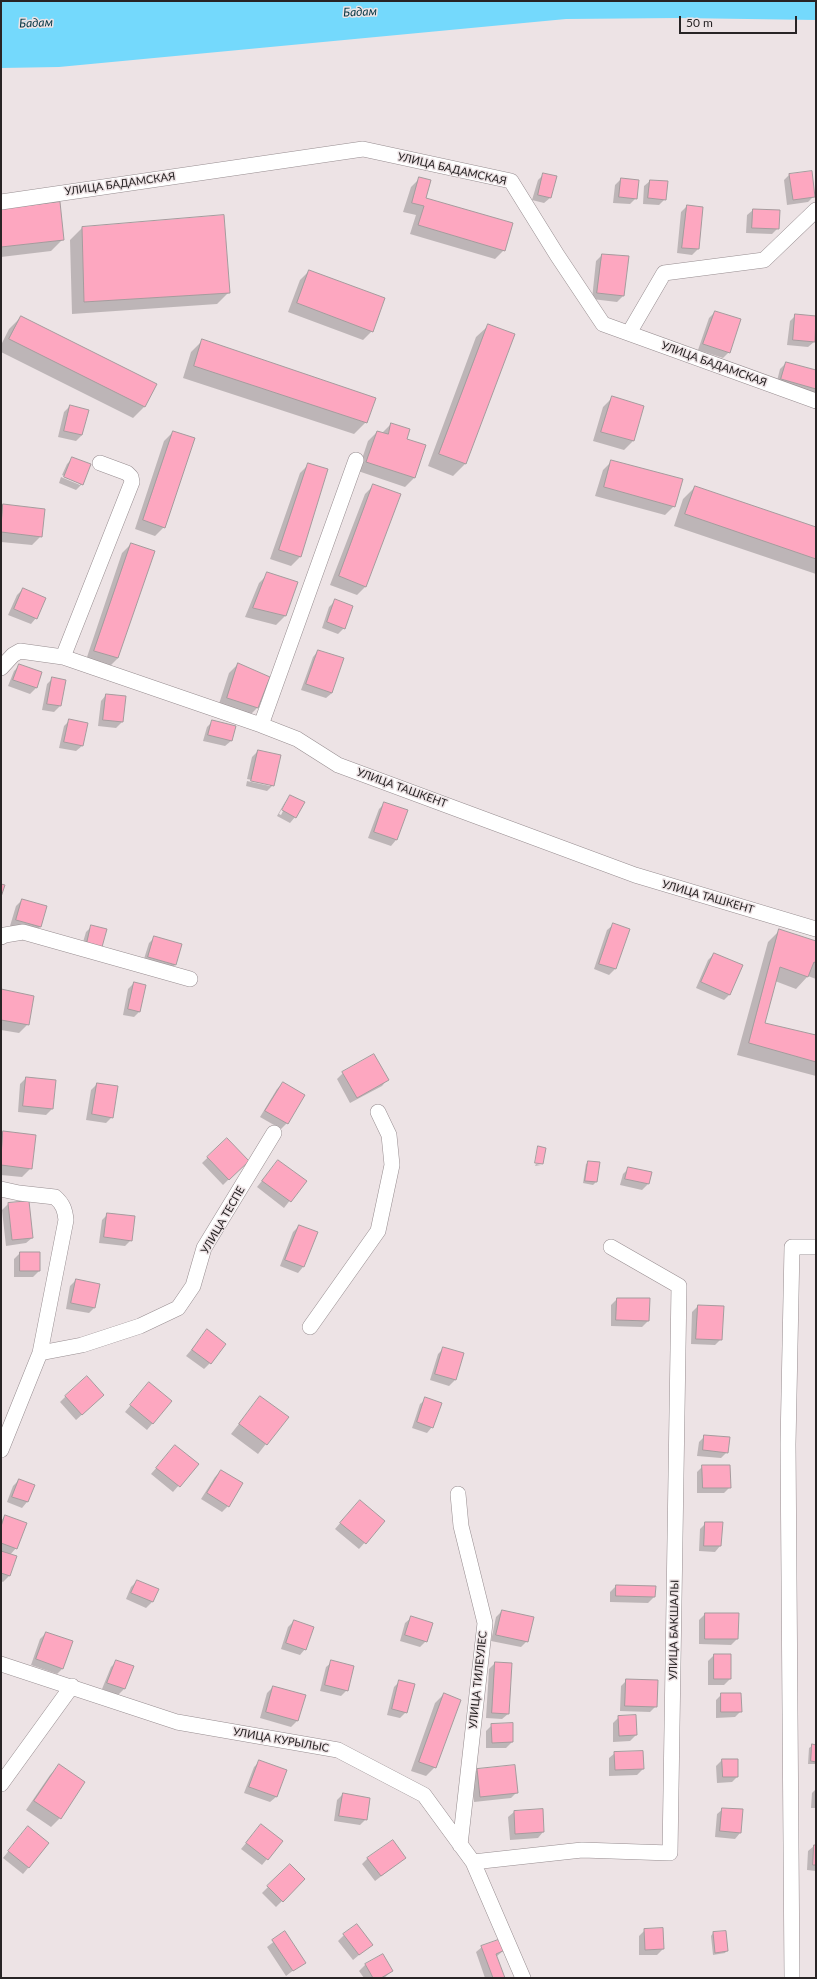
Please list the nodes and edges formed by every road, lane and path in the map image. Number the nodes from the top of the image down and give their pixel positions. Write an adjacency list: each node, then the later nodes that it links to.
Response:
1 (1, 202): 3 (street, УЛИЦА БАДАМСКАЯ)
2 (816, 210): 3 (street)
3 (628, 333): 4 (street, УЛИЦА БАДАМСКАЯ)
4 (816, 401)
5 (356, 460): 9 (street)
6 (100, 463): 7 (street)
7 (63, 657): 8 (street, УЛИЦА ТАШКЕНТ); 9 (street, УЛИЦА ТАШКЕНТ)
8 (1, 668)
9 (261, 726): 10 (street, УЛИЦА ТАШКЕНТ)
10 (816, 929)
11 (1, 937): 12 (street)
12 (190, 979)
13 (378, 1112): 18 (street)
14 (274, 1133): 19 (street, УЛИЦА ТЕСПЕ)
15 (1, 1189): 19 (street)
16 (611, 1247): 26 (street, УЛИЦА БАКШАЛЫ)
17 (816, 1247): 28 (street)
18 (310, 1327)
19 (40, 1353): 20 (street)
20 (1, 1450)
21 (458, 1494): 25 (street, УЛИЦА ТИЛЕУЛЕС)
22 (1, 1664): 23 (street, УЛИЦА КУРЫЛЫС)
23 (72, 1686): 24 (street); 25 (street, УЛИЦА КУРЫЛЫС)
24 (1, 1784)
25 (460, 1845): 26 (street, УЛИЦА КУРЫЛЫС)
26 (472, 1862): 27 (street, УЛИЦА КУРЫЛЫС)
27 (523, 1978)
28 (792, 1978)

